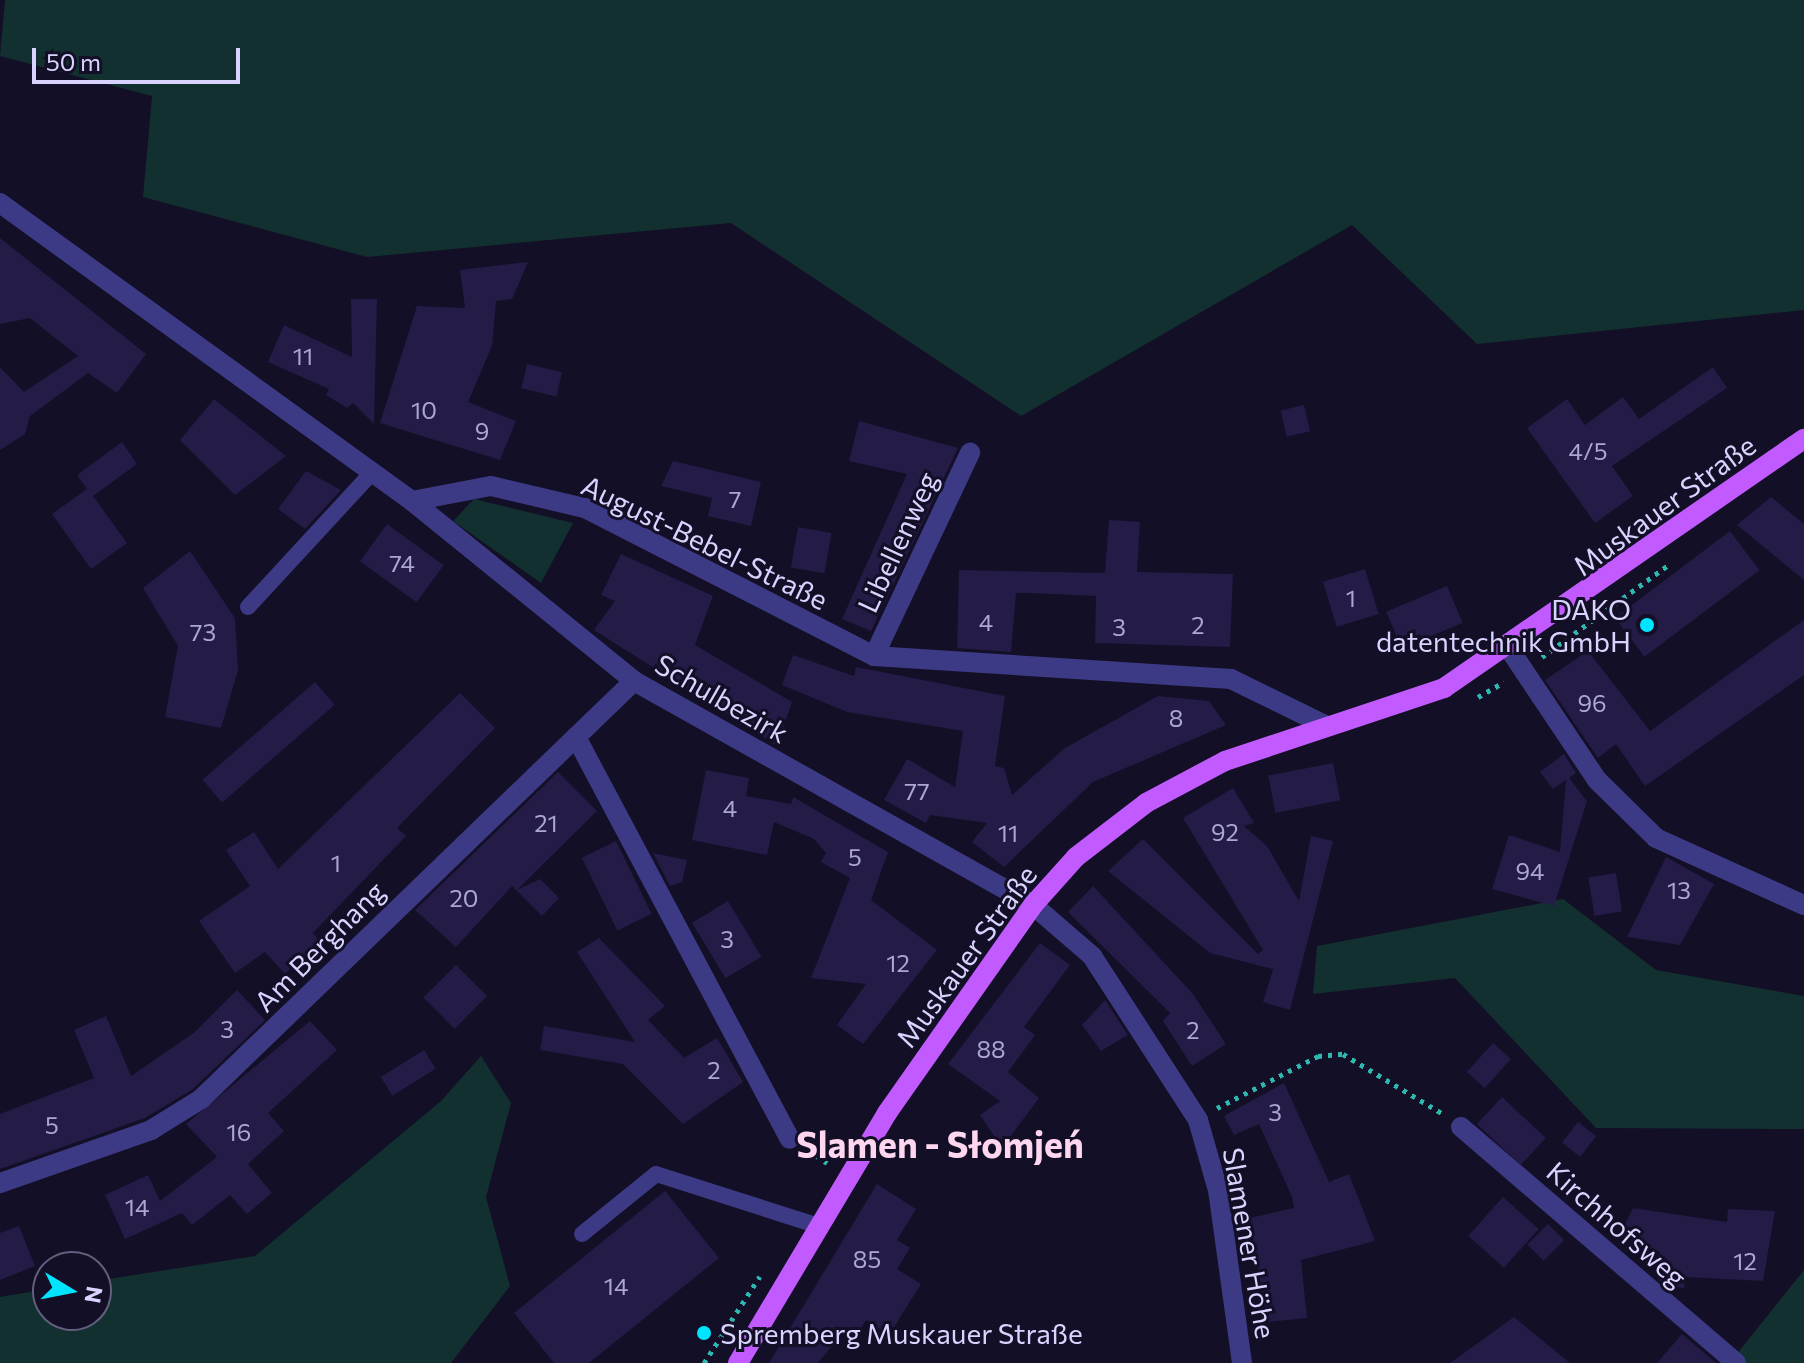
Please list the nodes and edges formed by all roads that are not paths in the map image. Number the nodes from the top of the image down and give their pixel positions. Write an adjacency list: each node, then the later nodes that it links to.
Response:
1 (0, 203): 4 (street)
2 (1804, 439): 7 (main road, Muskauer Straße)
3 (970, 453): 8 (street, Libellenweg)
4 (370, 475): 5 (street); 6 (lane)
5 (412, 501): 8 (street, August-Bebel-Straße); 9 (street, Schulbezirk)
6 (248, 607)
7 (1510, 650): 10 (main road, Muskauer Straße); 13 (street)
8 (874, 656): 10 (street, August-Bebel-Straße)
9 (634, 681): 11 (street, Am Berghang); 12 (street, Schulbezirk)
10 (1325, 725): 12 (main road, Muskauer Straße)
11 (576, 737): 15 (street); 16 (street, Am Berghang)
12 (1033, 905): 17 (main road, Muskauer Straße); 20 (street, Slamener Höhe)
13 (1804, 905)
14 (1461, 1127): 21 (street, Kirchhofsweg)
15 (790, 1139)
16 (0, 1183)
17 (816, 1225): 18 (lane); 19 (main road, Muskauer Straße)
18 (582, 1234)
19 (738, 1363)
20 (1242, 1363)
21 (1736, 1363)

